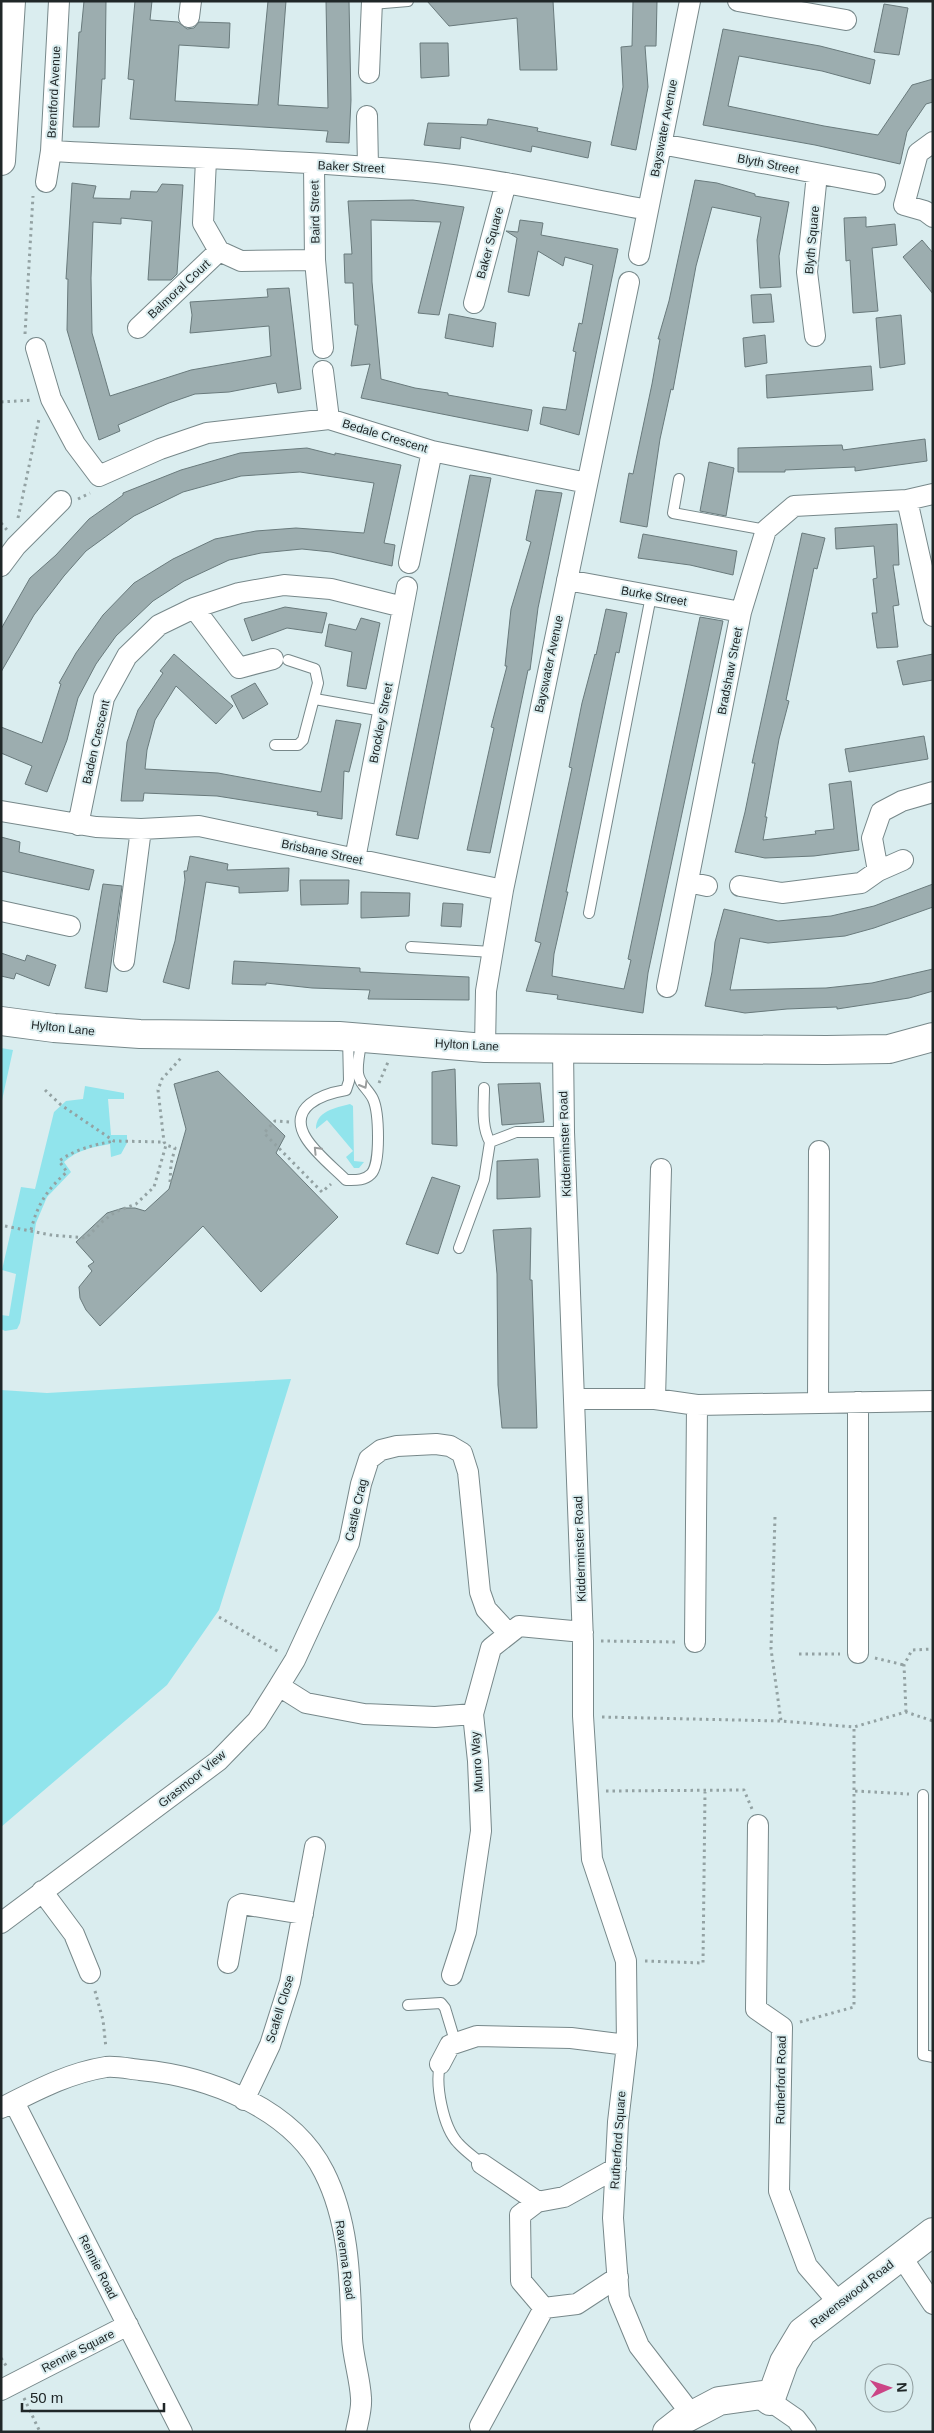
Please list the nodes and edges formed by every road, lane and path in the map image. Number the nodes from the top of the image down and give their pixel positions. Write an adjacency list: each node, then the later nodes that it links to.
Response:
1 (11, 1): 14 (street)
2 (59, 1): 12 (street, Brentford Avenue)
3 (408, 1): 6 (lane)
4 (690, 1): 11 (street, Bayswater Avenue)
5 (738, 1): 7 (street)
6 (372, 3): 8 (street)
7 (846, 20)
8 (369, 73)
9 (367, 116): 16 (street)
10 (933, 142): 22 (street)
11 (661, 144): 17 (street, Blyth Street); 21 (street, Bayswater Avenue)
12 (51, 151): 13 (street, Baker Street); 18 (street, Brentford Avenue)
13 (206, 160): 15 (street, Baker Street); 23 (street)
14 (1, 161)
15 (314, 165): 16 (street, Baker Street); 25 (street, Baird Street)
16 (368, 167): 19 (street, Baker Street)
17 (818, 174): 20 (street, Blyth Street); 29 (street, Blyth Square)
18 (46, 182): 30 (path)
19 (506, 183): 21 (street, Baker Street); 27 (street, Baker Square)
20 (875, 184)
21 (648, 210): 24 (street, Bayswater Avenue)
22 (933, 218)
23 (219, 251): 25 (street, Baird Street); 28 (street, Balmoral Court)
24 (640, 255)
25 (315, 260): 31 (street, Baird Street)
26 (628, 282): 39 (street, Bayswater Avenue)
27 (474, 304)
28 (138, 328)
29 (814, 336)
30 (36, 348): 33 (street)
31 (323, 348)
32 (323, 371): 35 (street)
33 (51, 399): 34 (path); 37 (street); 44 (path)
34 (1, 402)
35 (329, 419): 36 (street, Bedale Crescent); 37 (street, Bedale Crescent)
36 (432, 451): 39 (street, Bedale Crescent); 45 (street)
37 (99, 476): 42 (path)
38 (679, 479): 43 (lane)
39 (587, 483): 47 (street, Bayswater Avenue)
40 (933, 494): 41 (street)
41 (907, 500): 43 (street); 53 (street)
42 (61, 501): 44 (street)
43 (766, 530): 52 (street, Bradshaw Street)
44 (20, 543): 46 (street)
45 (409, 563)
46 (1, 566)
47 (567, 580): 49 (street, Burke Street); 66 (street, Bayswater Avenue)
48 (407, 587): 50 (street, Brockley Street)
49 (651, 596): 52 (street, Burke Street); 68 (lane)
50 (403, 606): 51 (street, Baden Crescent); 56 (street, Brockley Street)
51 (194, 608): 54 (street); 60 (street, Baden Crescent)
52 (741, 612): 73 (street, Bradshaw Street)
53 (933, 616)
54 (281, 659): 55 (lane)
55 (315, 699): 56 (lane); 57 (lane)
56 (383, 711): 62 (street, Brockley Street)
57 (275, 745)
58 (933, 792): 64 (street)
59 (1, 810): 60 (street, Brisbane Street)
60 (78, 825): 61 (street, Brisbane Street)
61 (140, 829): 62 (street, Brisbane Street); 72 (street)
62 (355, 859): 66 (street, Brisbane Street)
63 (903, 860): 64 (street)
64 (878, 871): 65 (street)
65 (740, 886)
66 (502, 890): 71 (street, Bayswater Avenue)
67 (1, 911): 69 (street)
68 (589, 914)
69 (70, 926)
70 (411, 947): 71 (lane)
71 (492, 952): 79 (street, Bayswater Avenue)
72 (124, 961)
73 (667, 987)
74 (1, 1021): 75 (street, Hylton Lane)
75 (185, 1035): 76 (street, Hylton Lane); 85 (path)
76 (355, 1037): 76 (lane, one-way to 76); 79 (street, Hylton Lane)
77 (933, 1037): 78 (street, Hylton Lane)
78 (563, 1047): 79 (street, Hylton Lane); 82 (street, Kidderminster Road)
79 (486, 1048)
80 (484, 1088): 84 (lane)
81 (45, 1090): 83 (path)
82 (564, 1132): 84 (lane); 92 (street, Kidderminster Road)
83 (114, 1141): 85 (path); 90 (path)
84 (490, 1142): 91 (lane)
85 (165, 1144): 88 (path); 90 (path)
86 (819, 1150): 96 (street)
87 (661, 1169): 93 (street)
88 (170, 1182)
89 (5, 1226): 90 (path)
90 (32, 1230)
91 (459, 1248)
92 (574, 1399): 93 (street); 101 (street, Kidderminster Road)
93 (655, 1399): 97 (street)
94 (933, 1401): 95 (street)
95 (858, 1402): 96 (street); 104 (street)
96 (818, 1403): 97 (street)
97 (697, 1404): 102 (street)
98 (775, 1517): 110 (path)
99 (218, 1618): 105 (path)
100 (509, 1634): 101 (street, Munro Way); 105 (street, Castle Crag); 108 (street, Munro Way)
101 (583, 1636): 102 (path); 109 (street, Kidderminster Road)
102 (695, 1642)
103 (933, 1649): 107 (path)
104 (858, 1653)
105 (294, 1660): 106 (street, Castle Crag)
106 (279, 1686): 108 (street); 119 (street, Grasmoor View)
107 (906, 1712): 111 (path); 112 (path)
108 (473, 1714): 125 (street, Munro Way)
109 (582, 1716): 110 (path); 114 (street, Kidderminster Road)
110 (781, 1721): 112 (path)
111 (933, 1721)
112 (854, 1727): 113 (path)
113 (855, 1791): 116 (path); 127 (path)
114 (588, 1792): 115 (path); 122 (street, Kidderminster Road)
115 (705, 1792): 117 (path); 122 (path)
116 (923, 1795): 130 (lane)
117 (758, 1825): 127 (street, Rutherford Road)
118 (315, 1848): 120 (street, Scafell Close)
119 (42, 1892): 121 (street, Grasmoor View); 124 (street)
120 (303, 1914): 123 (street); 133 (street, Scafell Close)
121 (1, 1923)
122 (626, 1961): 129 (street, Kidderminster Road)
123 (228, 1963)
124 (90, 1973): 132 (path)
125 (452, 1975)
126 (408, 2006): 128 (lane)
127 (782, 2027): 141 (street, Rutherford Road)
128 (455, 2042): 129 (street); 131 (street)
129 (627, 2045): 136 (street, Rutherford Square)
130 (933, 2057)
131 (440, 2064): 135 (lane)
132 (108, 2067): 133 (street, Ravenna Road); 134 (street, Ravenna Road)
133 (244, 2100): 151 (street, Ravenna Road)
134 (8, 2105): 144 (street, Rennie Road)
135 (482, 2164): 137 (street)
136 (616, 2168): 137 (street); 140 (street, Rutherford Square)
137 (538, 2202): 143 (street)
138 (933, 2232): 139 (street, Ravenswood Road)
139 (901, 2256): 141 (street, Ravenswood Road); 142 (street)
140 (618, 2278): 143 (street); 147 (street, Rutherford Square)
141 (839, 2303): 146 (street, Ravenswood Road)
142 (933, 2304)
143 (544, 2308): 148 (street)
144 (128, 2325): 145 (street, Rennie Square); 150 (street, Rennie Road)
145 (9, 2386): 149 (path)
146 (770, 2400): 147 (street); 153 (street)
147 (692, 2415): 152 (street)
148 (480, 2426)
149 (40, 2432)
150 (182, 2432)
151 (356, 2432)
152 (667, 2432)
153 (806, 2432)

